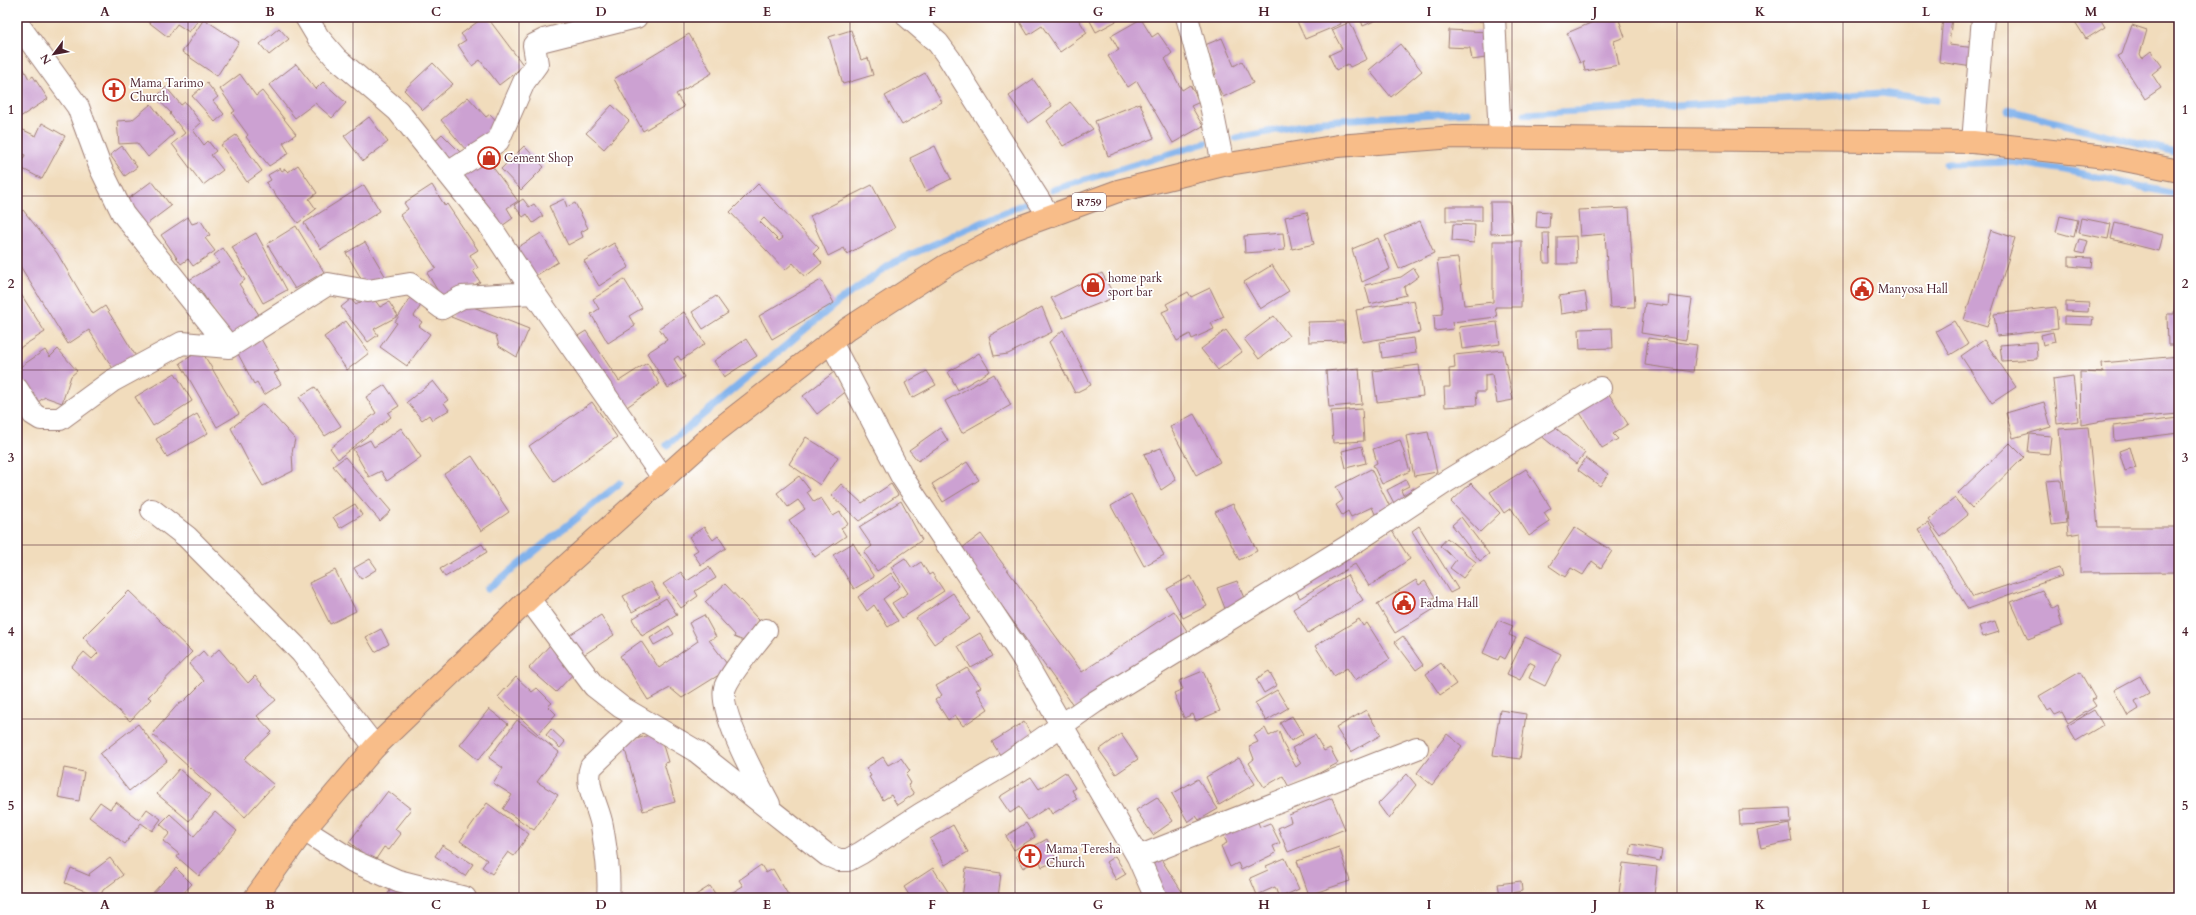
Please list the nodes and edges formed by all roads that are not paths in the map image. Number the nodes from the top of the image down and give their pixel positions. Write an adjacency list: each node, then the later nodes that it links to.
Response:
1 (306, 17): 12 (street)
2 (636, 17): 12 (street)
3 (908, 17): 13 (street)
4 (1186, 17): 10 (street)
5 (1494, 17): 8 (street)
6 (1983, 17): 9 (street)
7 (17, 23): 16 (street)
8 (1500, 137): 9 (main road, R759); 10 (main road, R759)
9 (1973, 142): 11 (main road, R759)
10 (1223, 165): 13 (main road, R759)
11 (2179, 171)
12 (448, 173): 14 (street)
13 (1049, 216): 15 (main road, R759)
14 (534, 293): 16 (street); 19 (street)
15 (831, 342): 19 (main road, R759); 24 (street)
16 (229, 347): 18 (street)
17 (1600, 388): 24 (street)
18 (17, 389)
19 (664, 478): 21 (main road, R759)
20 (152, 510): 25 (street)
21 (530, 599): 23 (street); 25 (main road, R759)
22 (766, 630): 27 (street)
23 (641, 719): 27 (street); 32 (street)
24 (1062, 725): 27 (street); 29 (street)
25 (375, 747): 28 (main road, R759)
26 (1417, 748): 29 (street)
27 (773, 812)
28 (304, 830): 30 (main road, R759); 31 (street)
29 (1138, 857): 33 (street)
30 (254, 898)
31 (465, 898)
32 (608, 898)
33 (1156, 898)

